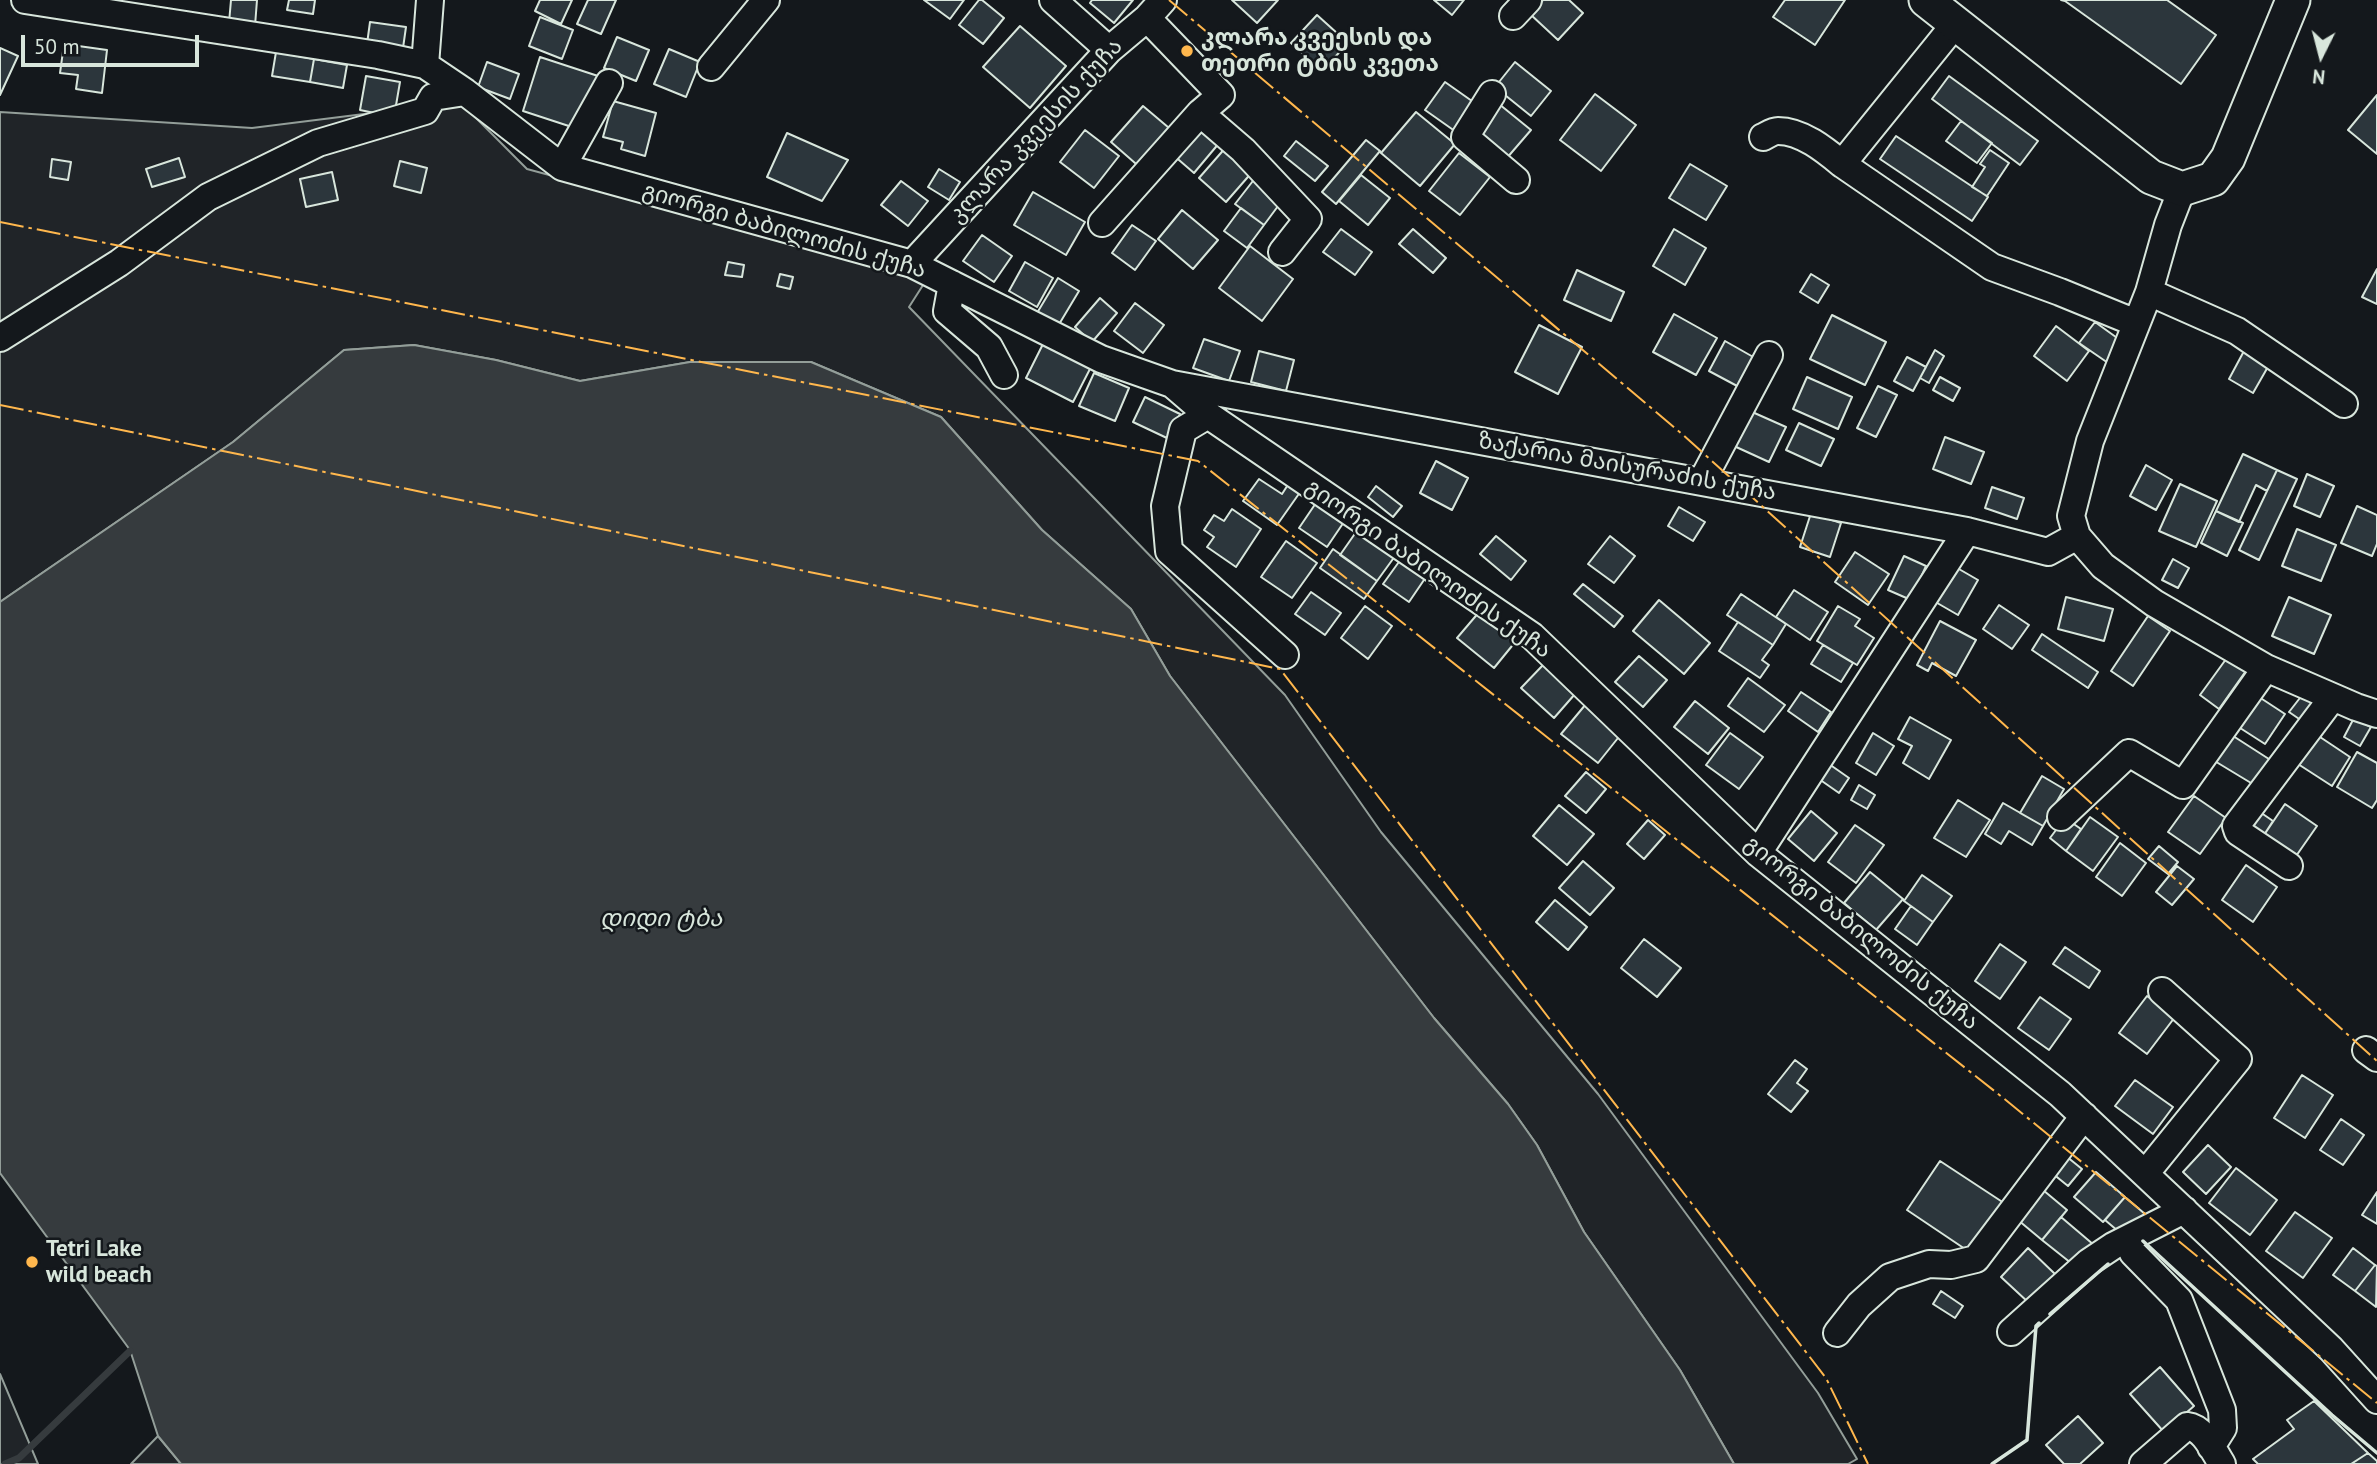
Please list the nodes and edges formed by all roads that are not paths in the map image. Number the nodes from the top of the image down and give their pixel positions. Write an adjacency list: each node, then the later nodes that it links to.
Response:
1 (24, 0): 10 (street)
2 (430, 0): 10 (street)
3 (766, 0): 11 (street)
4 (1053, 0): 9 (street)
5 (1926, 0): 8 (main road)
6 (2292, 0): 20 (main road)
7 (1155, 9): 9 (street, კლარა კვეესის ქუჩა); 15 (street)
8 (1956, 23): 17 (street); 20 (main road)
9 (1109, 50): 23 (street, კლარა კვეესის ქუჩა)
10 (425, 65): 13 (street, გიორგი ბაბილოძის ქუჩა)
11 (711, 67)
12 (609, 83): 18 (street)
13 (465, 92): 18 (street, გიორგი ბაბილოძის ქუჩა); 27 (street)
14 (1492, 94): 19 (street)
15 (1200, 113): 21 (street); 22 (street)
16 (1763, 137): 17 (street)
17 (1842, 164): 26 (street)
18 (562, 167): 23 (street, გიორგი ბაბილოძის ქუჩა)
19 (1516, 180)
20 (2182, 189): 25 (street)
21 (1102, 223)
22 (1282, 252)
23 (912, 264): 24 (street, გიორგი ბაბილოძის ქუჩა)
24 (952, 284): 29 (street); 30 (street, გიორგი ბაბილოძის ქუჩა)
25 (2149, 292): 26 (street); 31 (street)
26 (2136, 323): 35 (street)
27 (0, 338)
28 (1769, 355): 33 (street)
29 (1004, 375)
30 (1172, 384): 32 (street, გიორგი ბაბილოძის ქუჩა); 33 (street, ზაქარია მაისურაძის ქუჩა)
31 (2344, 404)
32 (1208, 415): 36 (street); 41 (street, გიორგი ბაბილოძის ქუჩა)
33 (1702, 481): 34 (street, ზაქარია მაისურაძის ქუჩა)
34 (1967, 531): 35 (street, ზაქარია მაისურაძის ქუჩა); 41 (street)
35 (2077, 536): 37 (street)
36 (1285, 655)
37 (2266, 668): 38 (street); 40 (street)
38 (2333, 697): 39 (street); 42 (street)
39 (2377, 714)
40 (2061, 817)
41 (1758, 853): 44 (street, გიორგი ბაბილოძის ქუჩა)
42 (2289, 866)
43 (2162, 991): 45 (street)
44 (2084, 1116): 45 (street, გიორგი ბაბილოძის ქუჩა); 49 (street)
45 (2145, 1174): 46 (street, გიორგი ბაბილოძის ქუჩა)
46 (2184, 1210): 48 (street); 50 (street, გიორგი ბაბილოძის ქუჩა)
47 (2133, 1253): 51 (street)
48 (2011, 1332)
49 (1837, 1333)
50 (2377, 1400)
51 (2216, 1455): 52 (street)
52 (2143, 1464)

